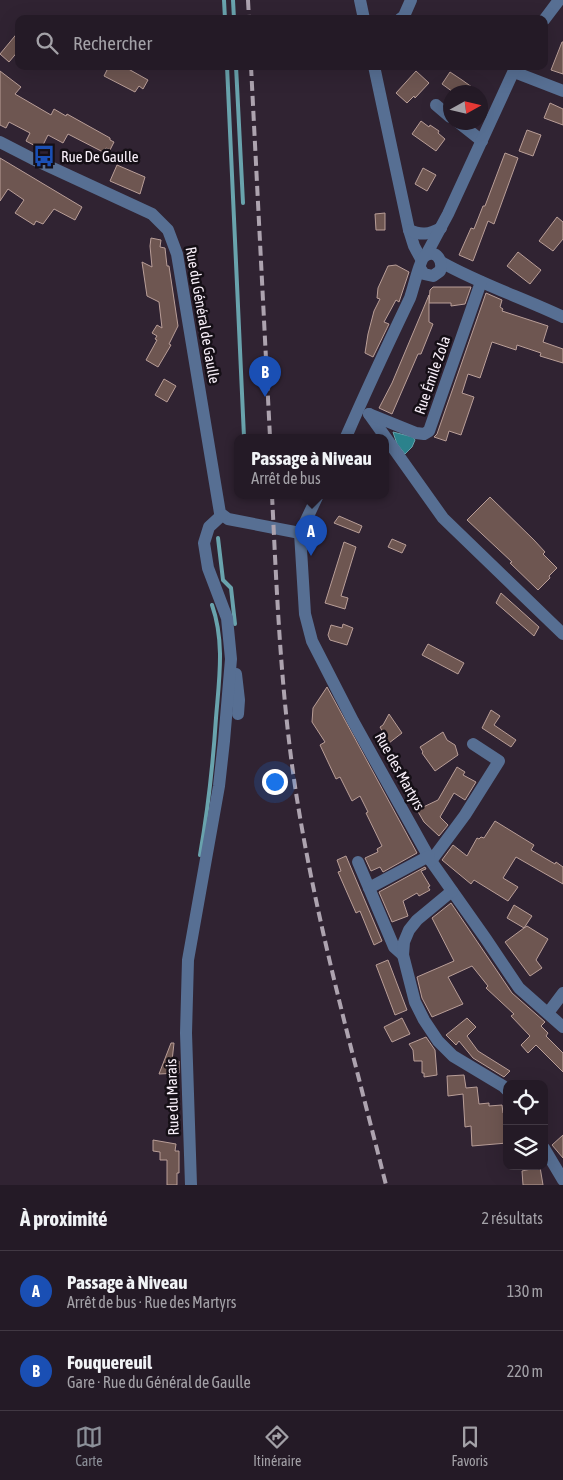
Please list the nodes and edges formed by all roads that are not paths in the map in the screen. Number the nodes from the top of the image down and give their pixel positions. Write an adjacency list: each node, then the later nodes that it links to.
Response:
1 (360, 0): 4 (street)
2 (411, 0): 5 (street)
3 (559, 0): 6 (street)
4 (363, 15)
5 (404, 15)
6 (548, 15)
7 (375, 70): 17 (street)
8 (515, 70): 14 (street)
9 (517, 70): 10 (street)
10 (563, 91)
11 (436, 105): 12 (street)
12 (443, 111)
13 (468, 130): 14 (street)
14 (482, 141): 16 (street)
15 (0, 142): 30 (street, Rue du Général de Gaulle)
16 (441, 228): 17 (street); 18 (street)
17 (409, 230): 18 (street)
18 (429, 260): 19 (street); 19 (street); 20 (street); 22 (street)
19 (433, 276): 20 (street); 22 (street)
20 (468, 277): 21 (street)
21 (481, 282): 23 (street); 25 (street, Rue Émile Zola)
22 (412, 294): 24 (street)
23 (563, 317)
24 (362, 401): 25 (street); 26 (street)
25 (369, 414): 27 (street)
26 (347, 434)
27 (383, 434)
28 (389, 442): 32 (street)
29 (316, 499): 31 (street, Rue des Martyrs)
30 (222, 515): 31 (street); 33 (street)
31 (300, 533): 36 (street, Rue des Martyrs)
32 (563, 634)
33 (231, 649): 34 (street); 47 (street, Rue du Marais)
34 (238, 714)
35 (473, 744): 36 (street)
36 (430, 858): 38 (street); 39 (street, Rue des Martyrs)
37 (358, 862): 38 (street)
38 (369, 888): 40 (street)
39 (452, 891): 40 (street); 42 (street, Rue des Martyrs)
40 (403, 955): 44 (street)
41 (563, 993): 42 (street)
42 (548, 1013): 43 (street, Rue des Martyrs)
43 (563, 1027)
44 (503, 1086)
45 (548, 1155): 46 (street)
46 (563, 1180)
47 (191, 1185)

